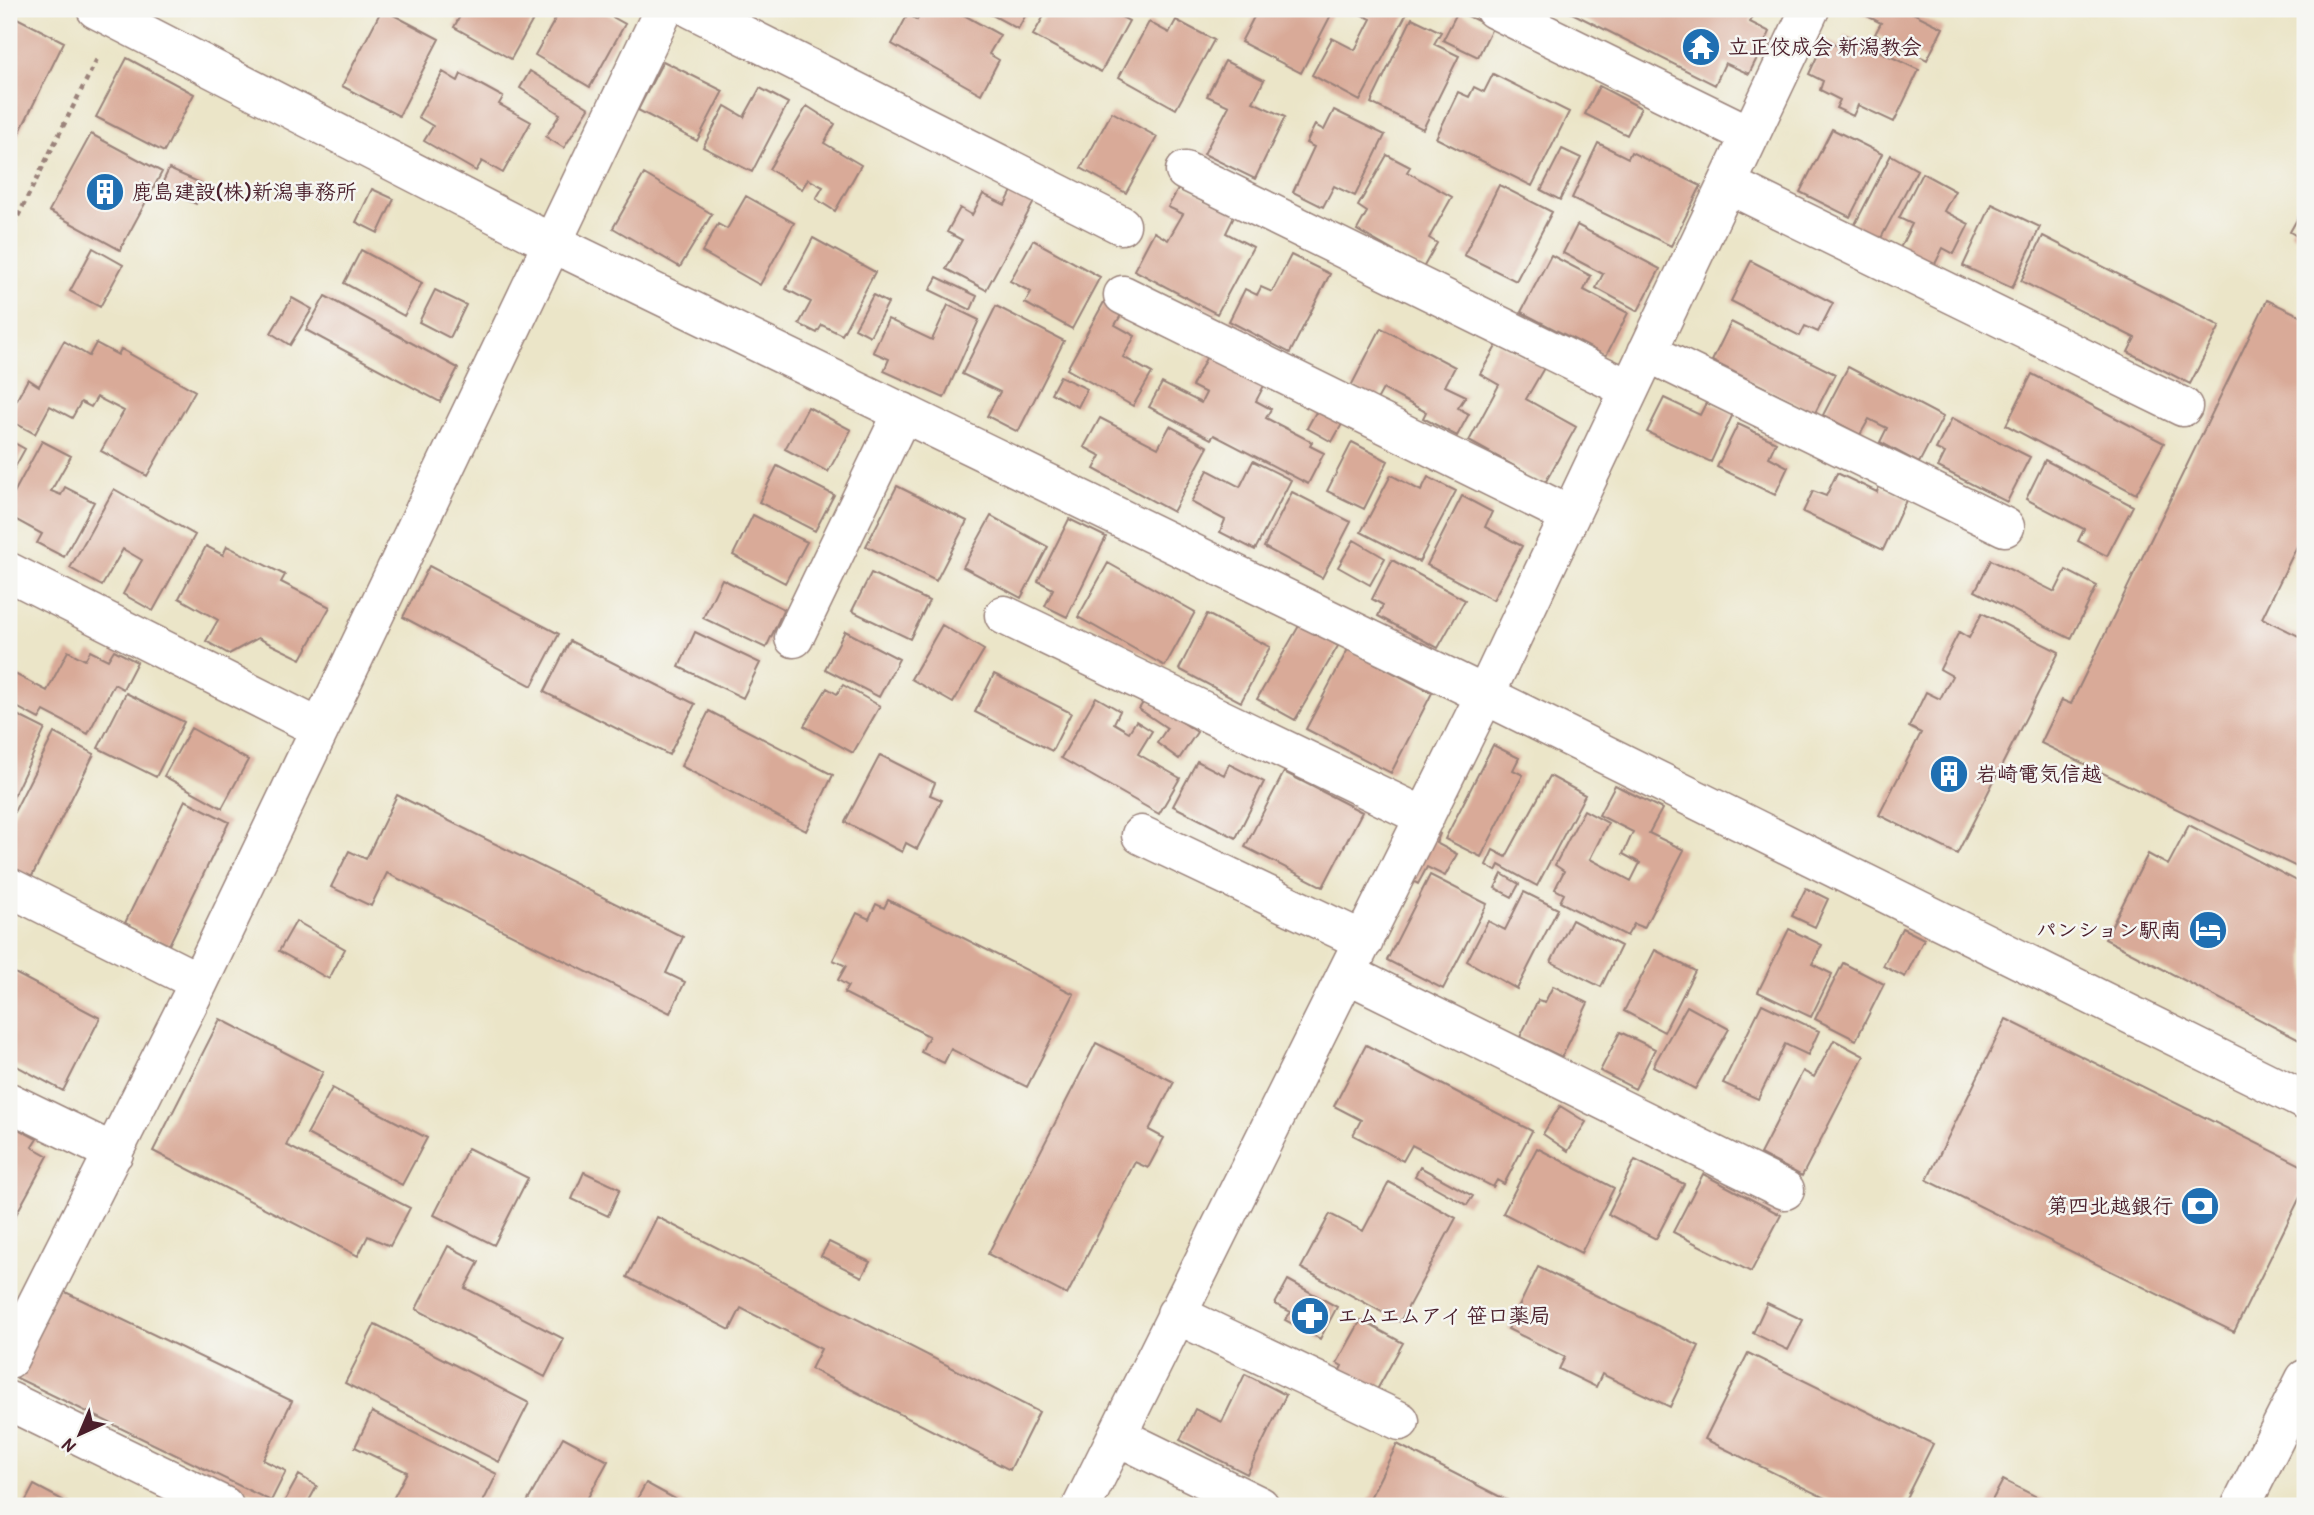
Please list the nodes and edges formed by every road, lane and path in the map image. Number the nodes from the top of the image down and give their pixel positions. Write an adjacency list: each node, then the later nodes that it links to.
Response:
1 (664, 9): 11 (street)
2 (692, 9): 9 (street)
3 (1494, 9): 6 (street)
4 (1810, 9): 6 (street)
5 (106, 14): 10 (path); 11 (street)
6 (1750, 135): 8 (street)
7 (1185, 171): 14 (street)
8 (1727, 184): 13 (street); 15 (street)
9 (1121, 225)
10 (9, 234)
11 (552, 241): 16 (street); 23 (street)
12 (1123, 295): 17 (street)
13 (1647, 352): 14 (street); 18 (street)
14 (1629, 389): 17 (street)
15 (2183, 407)
16 (903, 412): 21 (street); 22 (street)
17 (1569, 514): 22 (street)
18 (2005, 527)
19 (9, 572): 23 (street)
20 (1004, 615): 24 (street)
21 (794, 638)
22 (1485, 695): 24 (street); 30 (street)
23 (319, 728): 28 (street)
24 (1425, 817): 27 (street)
25 (1141, 835): 27 (street)
26 (9, 887): 28 (street)
27 (1356, 958): 32 (street); 33 (street)
28 (199, 982): 31 (street)
29 (9, 1101): 31 (street)
30 (2305, 1101)
31 (114, 1153): 34 (street)
32 (1785, 1190)
33 (1176, 1314): 37 (street); 38 (street)
34 (9, 1359)
35 (2305, 1379): 42 (street)
36 (9, 1401): 39 (street)
37 (1400, 1421)
38 (1117, 1436): 40 (street); 41 (street)
39 (224, 1506)
40 (1082, 1506)
41 (1260, 1506)
42 (2241, 1506)

